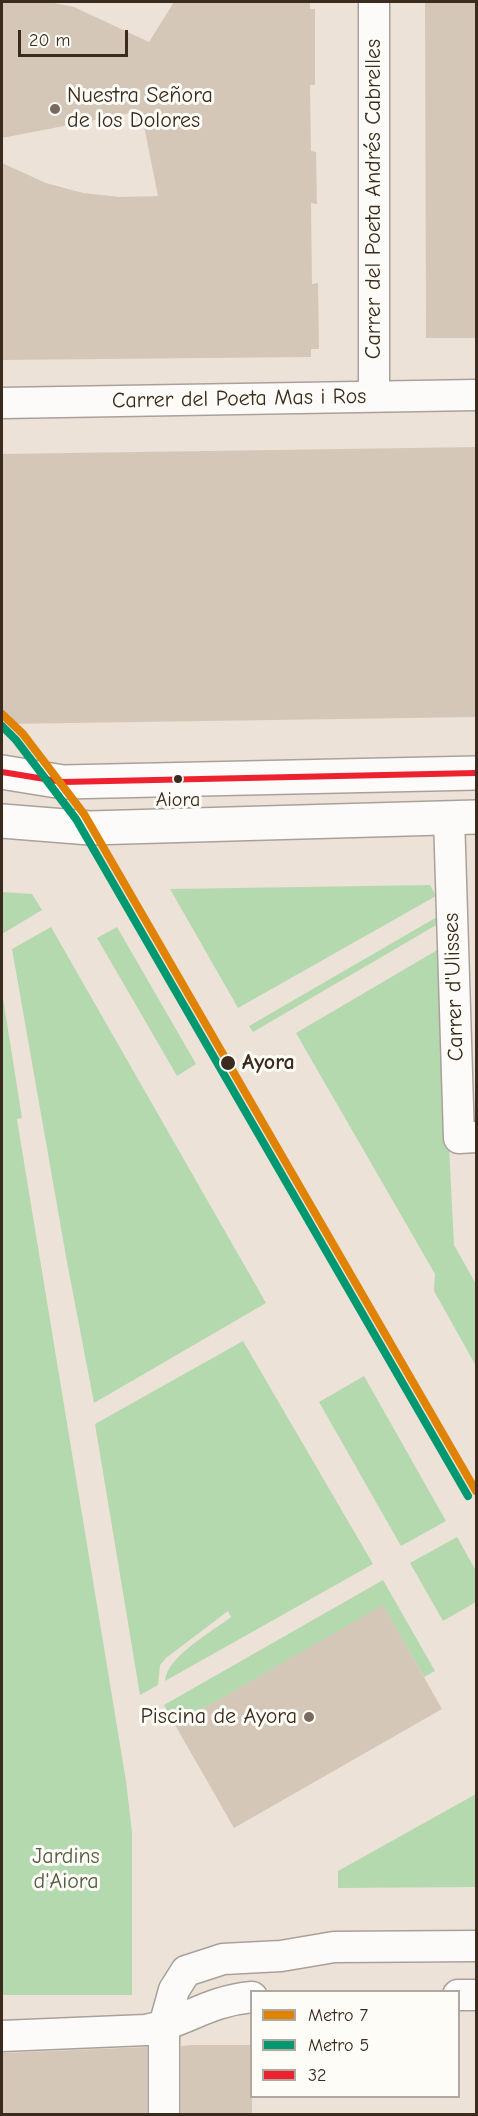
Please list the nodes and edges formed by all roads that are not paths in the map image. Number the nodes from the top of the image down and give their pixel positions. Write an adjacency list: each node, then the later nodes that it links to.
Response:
1 (374, 2): 3 (street, Carrer del Poeta Andrés Cabrelles)
2 (477, 395): 3 (street, Carrer del Poeta Mas i Ros)
3 (374, 396): 4 (street, Carrer del Poeta Mas i Ros)
4 (2, 403)
5 (2, 772): 6 (street)
6 (477, 773)
7 (463, 817): 8 (street); 9 (street, Carrer d'Ulisses)
8 (2, 821)
9 (477, 1137)
10 (477, 1946): 14 (street)
11 (460, 1995): 12 (street)
12 (477, 1995)
13 (250, 1997): 14 (street)
14 (164, 2026): 15 (street); 16 (street)
15 (2, 2036)
16 (164, 2115)

